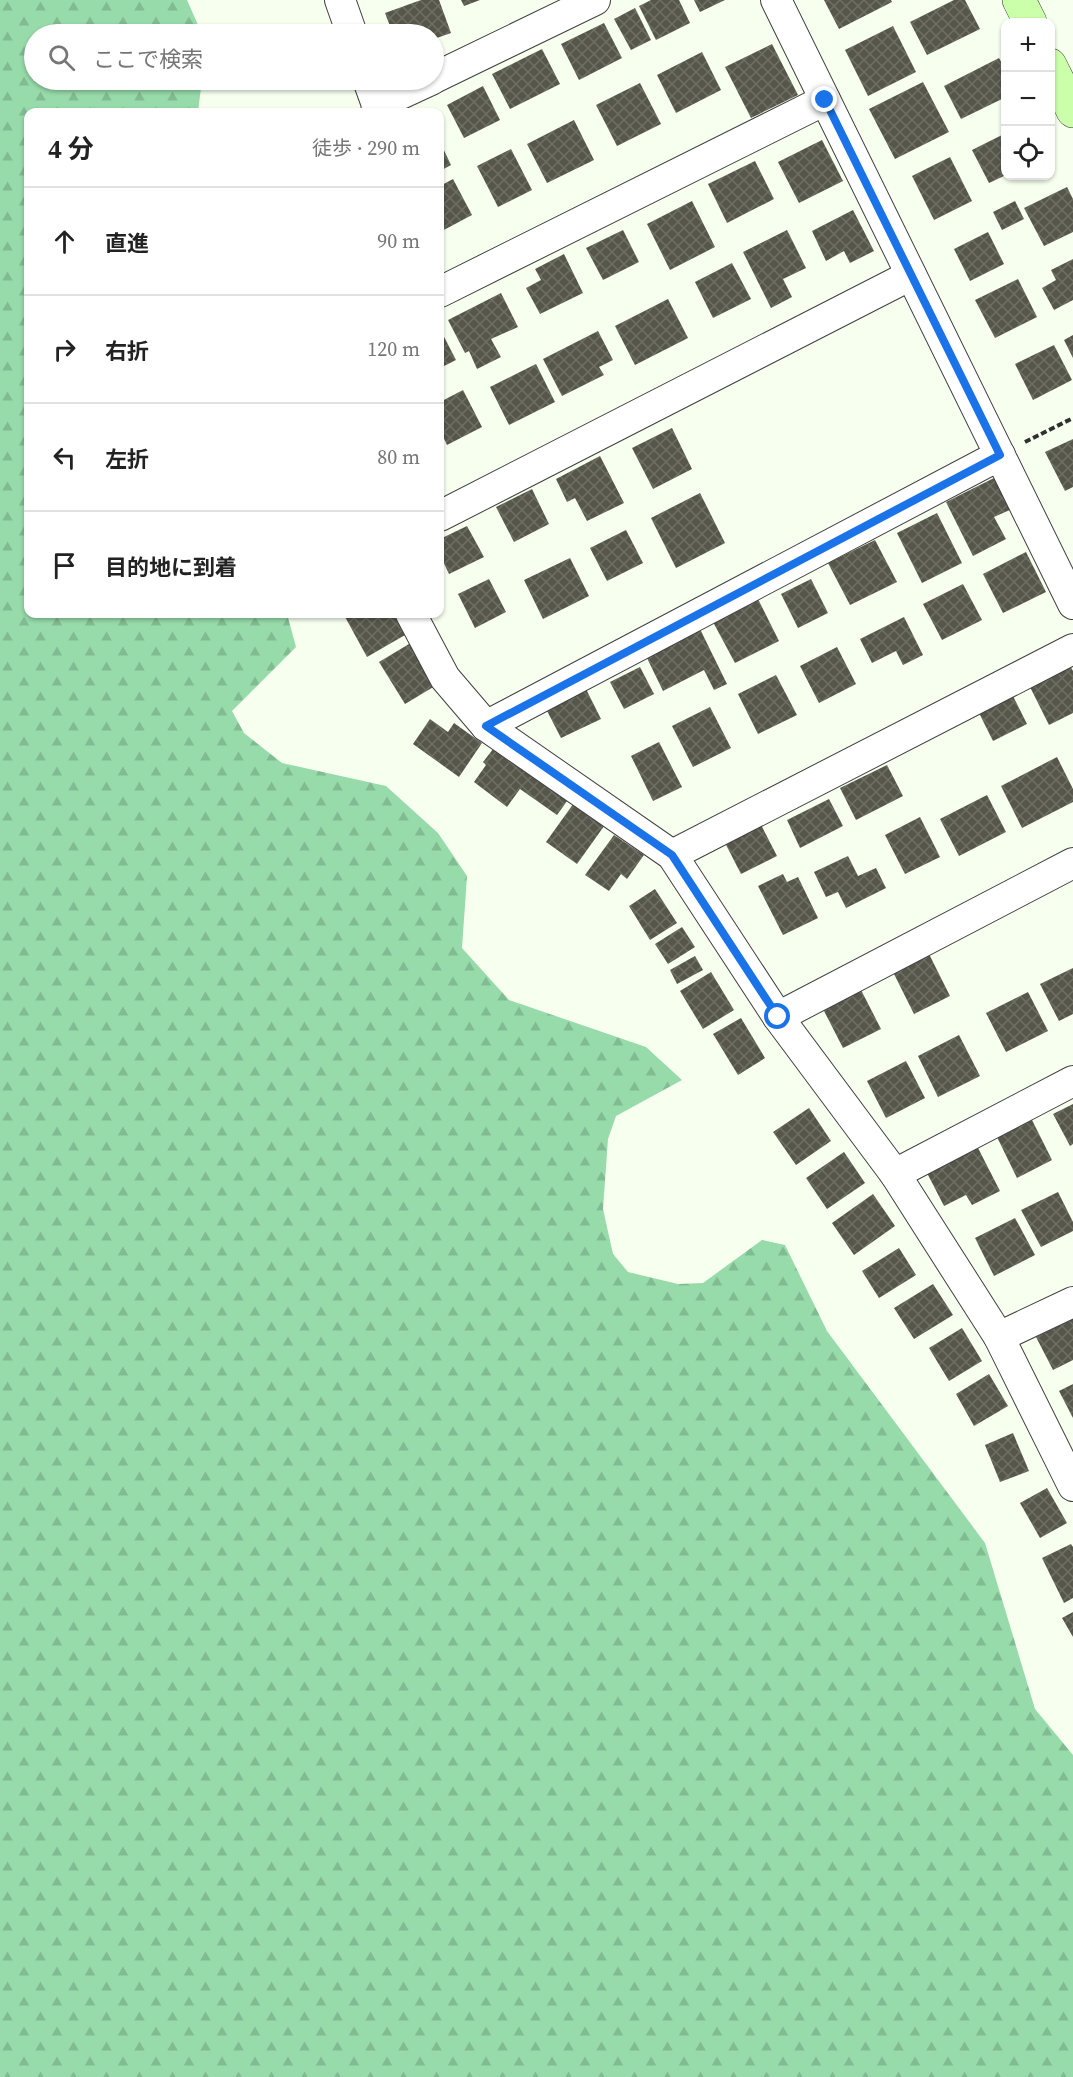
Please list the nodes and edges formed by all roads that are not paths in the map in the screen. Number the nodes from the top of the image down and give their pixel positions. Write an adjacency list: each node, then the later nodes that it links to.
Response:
1 (340, 0): 7 (street)
2 (595, 0): 5 (street)
3 (776, 0): 12 (street)
4 (1019, 0): 6 (street)
5 (551, 10): 8 (street)
6 (1028, 18)
7 (348, 24)
8 (444, 72)
9 (1054, 72): 13 (street)
10 (400, 90): 11 (street)
11 (374, 99)
12 (825, 100): 14 (street); 15 (street)
13 (1073, 111)
14 (911, 275): 16 (street); 17 (street)
15 (444, 290)
16 (1000, 455): 18 (street); 21 (street)
17 (444, 514)
18 (1073, 604)
19 (413, 618): 21 (street)
20 (1073, 650): 22 (street)
21 (486, 726): 22 (street)
22 (672, 855): 24 (street)
23 (1073, 863): 24 (street)
24 (778, 1017): 26 (street)
25 (1073, 1081): 26 (street)
26 (895, 1174): 28 (street)
27 (1073, 1302): 28 (street)
28 (999, 1337): 29 (street)
29 (1073, 1486)

